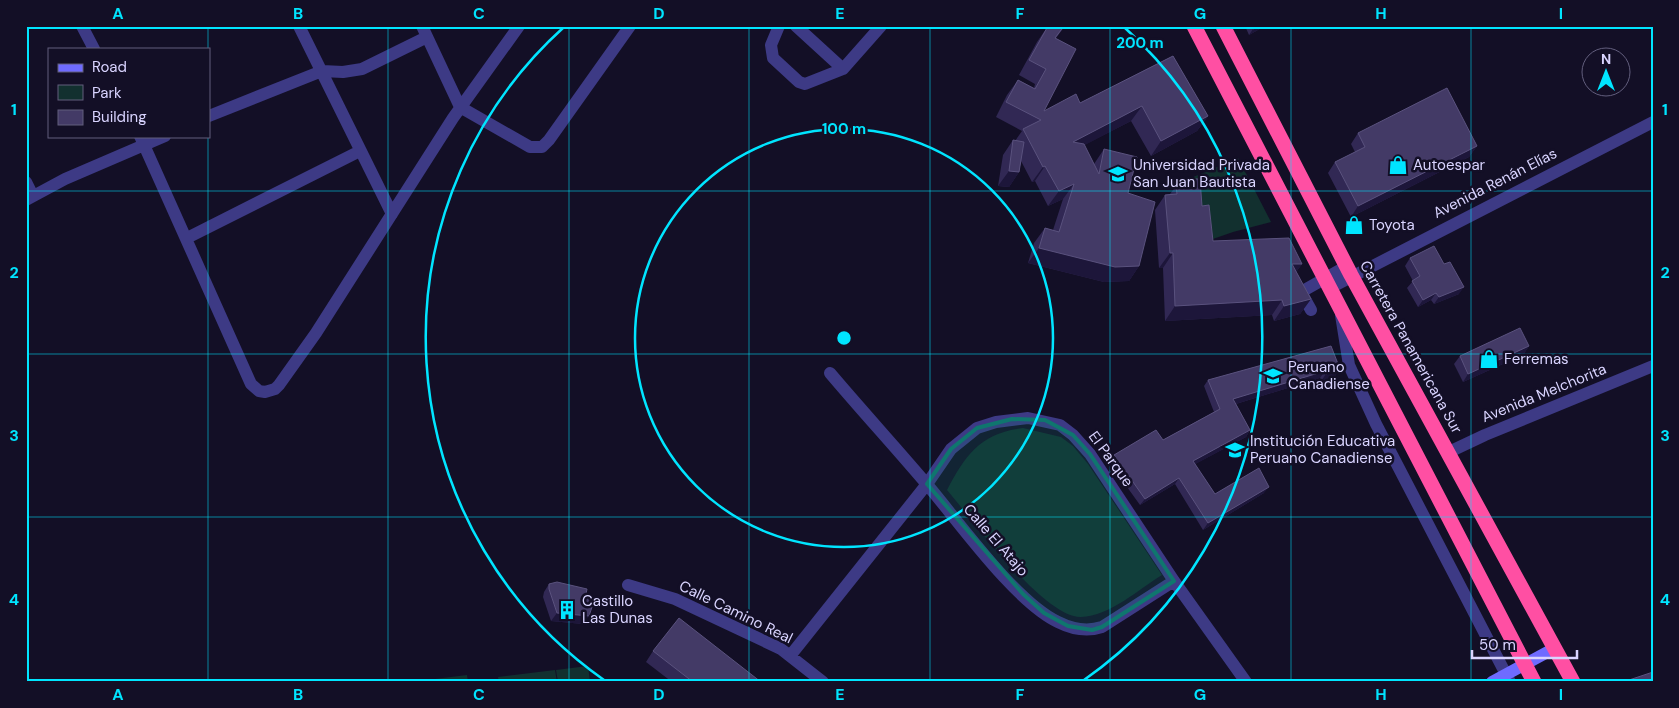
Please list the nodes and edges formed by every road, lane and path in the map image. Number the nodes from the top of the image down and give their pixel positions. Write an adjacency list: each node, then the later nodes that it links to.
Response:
1 (82, 26): 11 (street)
2 (299, 26): 13 (street)
3 (519, 26): 14 (street)
4 (630, 26): 14 (street)
5 (779, 26): 12 (street)
6 (796, 26): 12 (street)
7 (881, 26): 12 (street)
8 (1194, 26): 25 (highway)
9 (1223, 26): 24 (highway, Carretera Panamericana Sur)
10 (424, 32): 13 (street); 14 (street)
11 (93, 48)
12 (843, 69)
13 (322, 71): 15 (street); 19 (street)
14 (460, 107): 22 (street)
15 (210, 116)
16 (1653, 122): 24 (street, Avenida Renán Elías)
17 (156, 138): 18 (street)
18 (143, 141): 21 (street); 23 (street)
19 (360, 151): 22 (street); 23 (street)
20 (26, 182): 21 (street)
21 (30, 198)
22 (392, 214): 23 (street)
23 (187, 238)
24 (1349, 271): 25 (street, Avenida Renán Elías); 30 (highway, Carretera Panamericana Sur)
25 (1328, 283): 26 (highway); 27 (street, Avenida Renán Elías)
26 (1340, 308): 36 (highway); 37 (street)
27 (1311, 310)
28 (1653, 366): 30 (street, Avenida Melchorita)
29 (830, 373): 31 (street, Calle El Atajo)
30 (1449, 452): 34 (highway, Carretera Panamericana Sur)
31 (927, 484): 32 (street, Calle El Atajo); 32 (street, El Parque); 35 (street, El Parque)
32 (1174, 581): 39 (street, El Parque)
33 (628, 585): 35 (street, Calle Camino Real)
34 (1555, 648): 36 (street); 42 (highway, Carretera Panamericana Sur)
35 (790, 656): 38 (street, Calle Camino Real)
36 (1525, 664): 37 (street); 41 (highway)
37 (1508, 678): 40 (street)
38 (823, 682)
39 (1246, 682)
40 (1492, 682)
41 (1534, 682)
42 (1574, 682)

